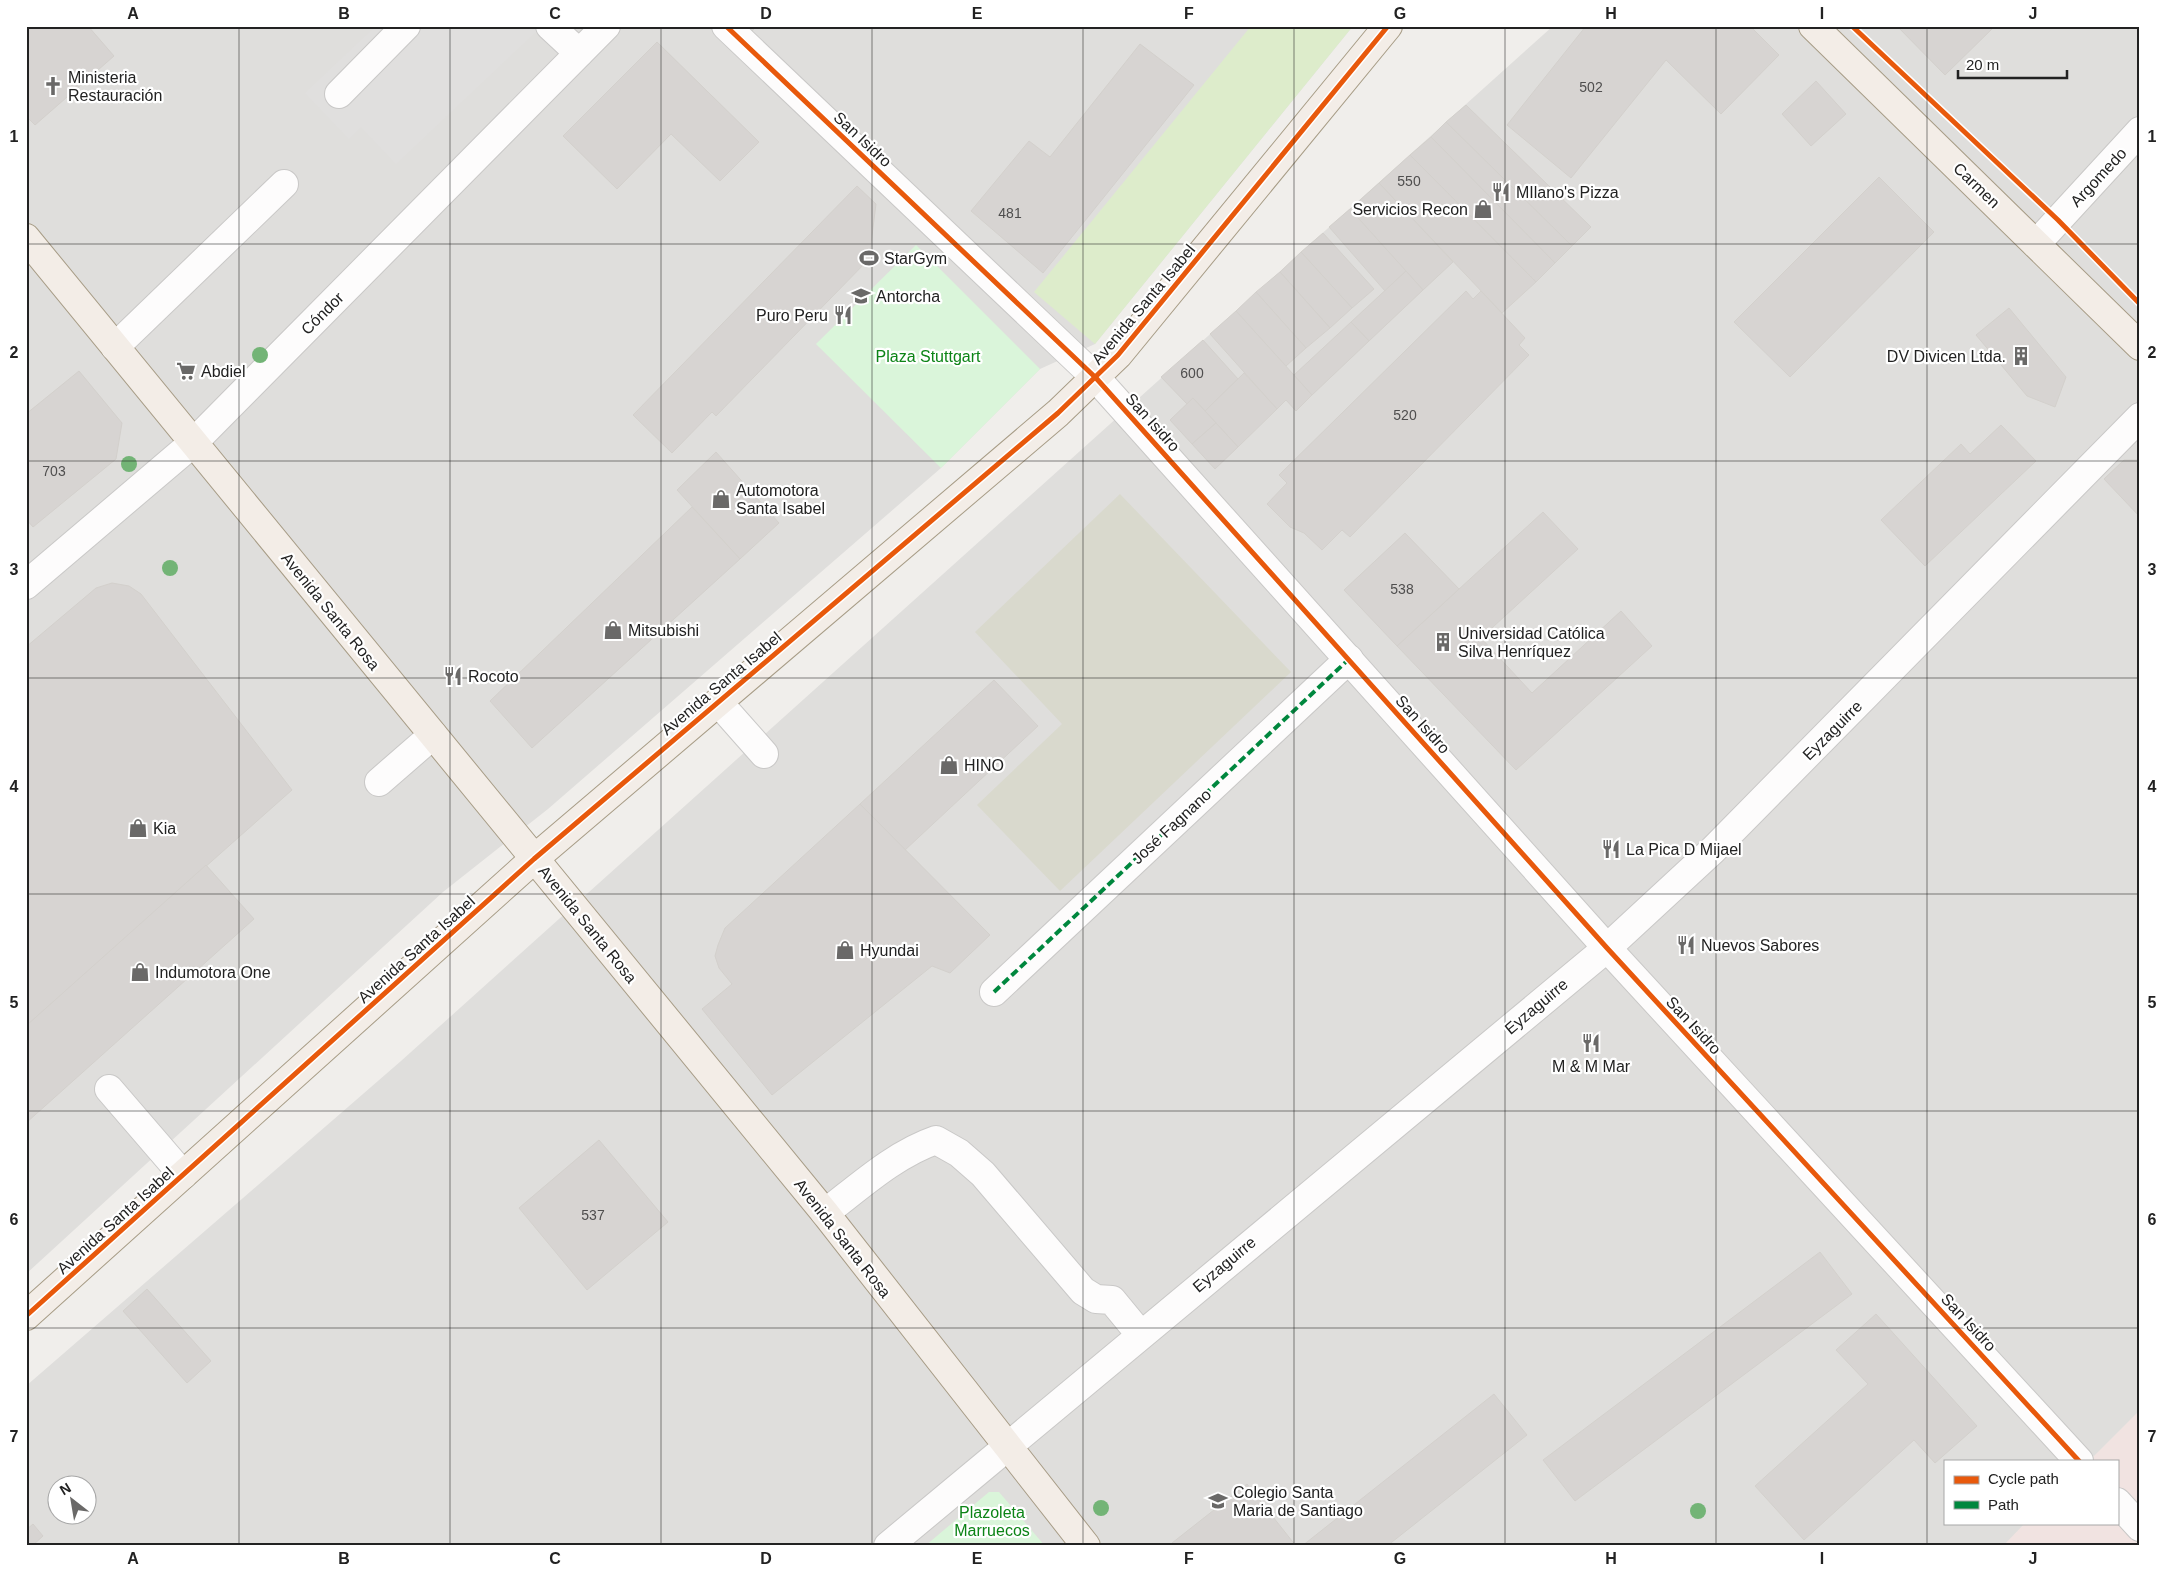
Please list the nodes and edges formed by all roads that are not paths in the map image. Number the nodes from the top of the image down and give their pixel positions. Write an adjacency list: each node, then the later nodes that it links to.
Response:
1 (406, 26): 8 (street)
2 (550, 26): 7 (street)
3 (606, 26): 7 (street, Cóndor)
4 (726, 26): 15 (street, San Isidro)
5 (1388, 26): 15 (main road, Avenida Santa Isabel)
6 (1813, 26): 12 (main road, Carmen)
7 (579, 53): 17 (street, Cóndor)
8 (339, 94)
9 (2140, 132): 12 (street, Argomedo)
10 (284, 184): 14 (street)
11 (26, 238): 14 (main road, Avenida Santa Rosa)
12 (2036, 244): 13 (main road, Carmen)
13 (2140, 346)
14 (115, 347): 17 (main road, Avenida Santa Rosa)
15 (1096, 378): 19 (street, San Isidro); 20 (main road, Avenida Santa Isabel)
16 (2140, 417): 25 (street, Eyzaguirre)
17 (193, 443): 18 (street, Cóndor); 21 (main road, Avenida Santa Rosa)
18 (26, 585)
19 (1349, 659): 25 (street, San Isidro); 26 (street, José Fagnano)
20 (718, 702): 22 (street); 24 (main road, Avenida Santa Isabel)
21 (433, 735): 23 (street); 24 (main road, Avenida Santa Rosa)
22 (764, 754)
23 (379, 782)
24 (534, 860): 28 (main road, Avenida Santa Isabel); 29 (main road, Avenida Santa Rosa)
25 (1607, 948): 31 (street, Eyzaguirre); 33 (street, San Isidro)
26 (994, 992)
27 (109, 1089): 28 (street)
28 (183, 1175): 30 (main road, Avenida Santa Isabel)
29 (825, 1213): 31 (street); 32 (main road, Avenida Santa Rosa)
30 (26, 1316)
31 (1140, 1334): 32 (street, Eyzaguirre)
32 (1007, 1448): 36 (street, Eyzaguirre); 37 (main road, Avenida Santa Rosa)
33 (2078, 1460)
34 (2118, 1503): 35 (street)
35 (2140, 1527)
36 (888, 1546)
37 (1086, 1546)

